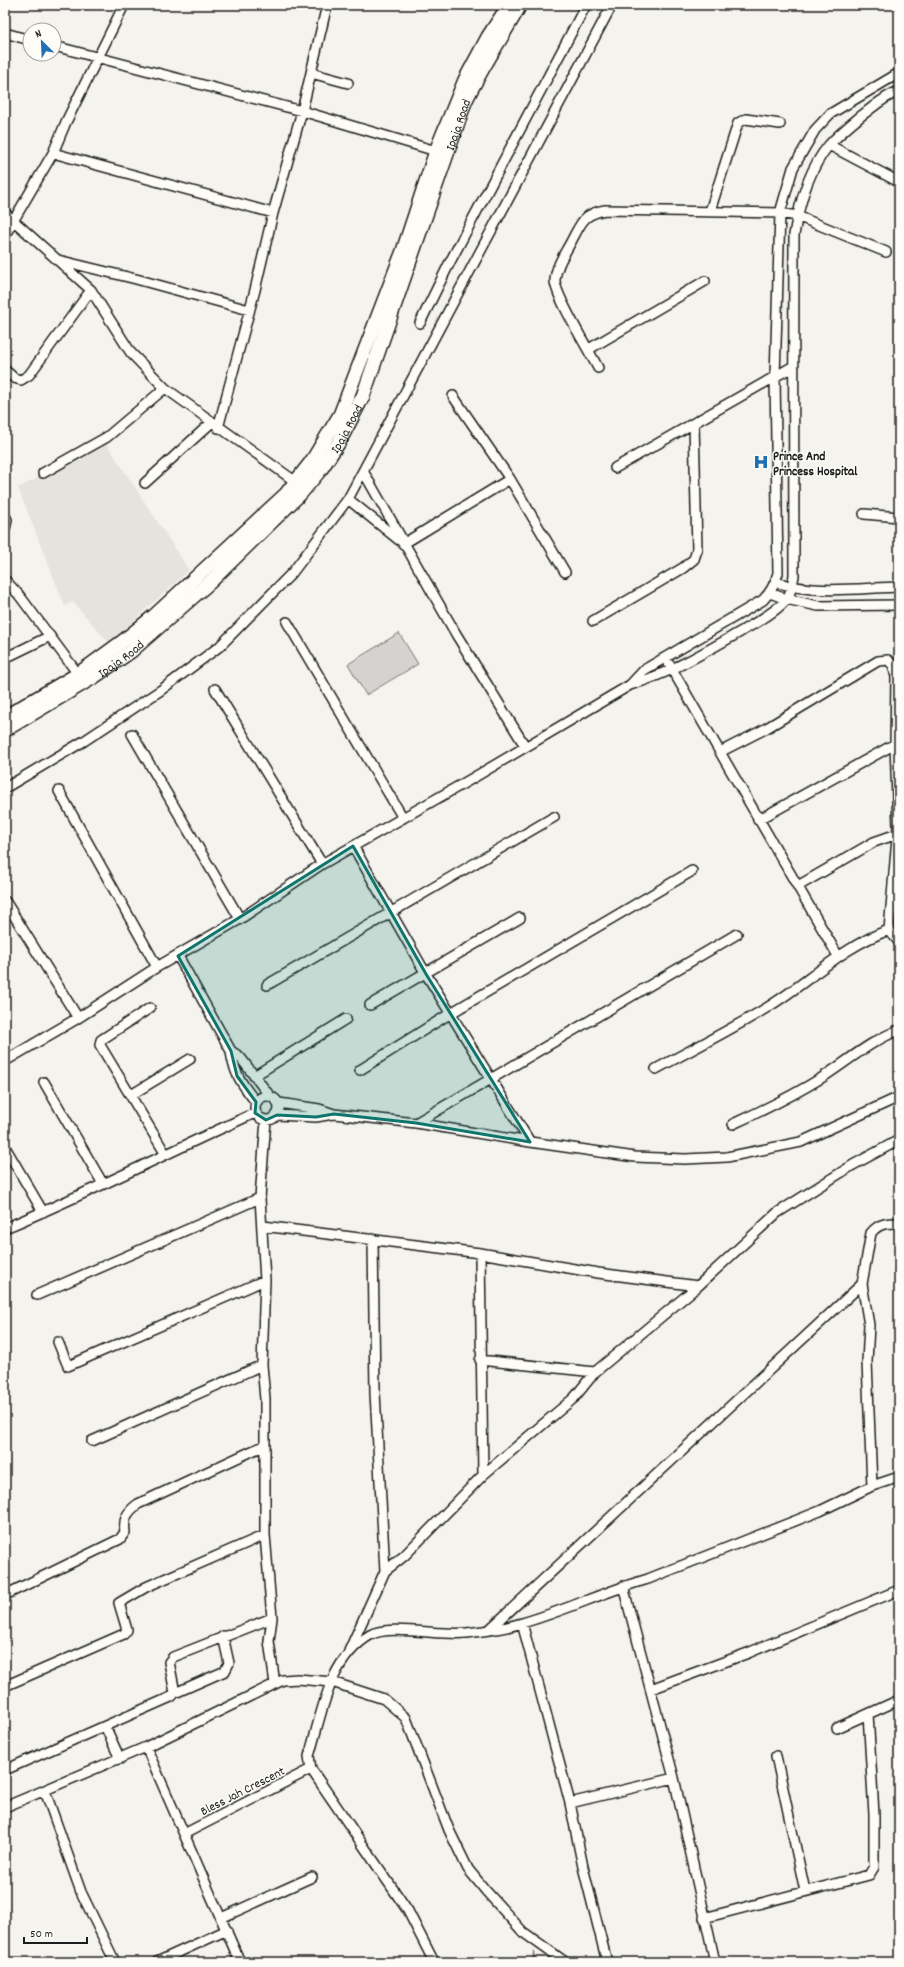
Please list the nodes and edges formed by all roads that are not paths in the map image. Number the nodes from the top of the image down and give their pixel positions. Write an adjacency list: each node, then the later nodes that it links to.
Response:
1 (124, 5): 10 (street)
2 (509, 5): 18 (main road, Ipaja Road)
3 (520, 5): 27 (main road, Ipaja Road)
4 (586, 5): 34 (street)
5 (612, 5): 45 (street)
6 (324, 6): 12 (street)
7 (5, 33): 8 (street)
8 (22, 38)
9 (62, 48): 10 (street)
10 (97, 58): 15 (street); 19 (street)
11 (899, 73): 24 (street)
12 (311, 74): 13 (street); 15 (street)
13 (348, 83)
14 (899, 91): 17 (street)
15 (302, 111): 18 (street); 23 (street)
16 (780, 124): 21 (street)
17 (829, 146): 20 (street); 25 (street)
18 (436, 151): 27 (main road, Ipaja Road)
19 (54, 153): 23 (street); 26 (street)
20 (899, 182)
21 (710, 211): 24 (street); 35 (street)
22 (5, 213): 26 (street)
23 (273, 213): 33 (street)
24 (780, 214): 25 (street); 39 (street)
25 (797, 216): 29 (street); 36 (street)
26 (14, 221): 28 (street); 30 (street)
27 (417, 223): 48 (main road, Ipaja Road); 64 (main road, Ipaja Road)
28 (5, 235)
29 (886, 252)
30 (56, 260): 32 (street); 33 (street)
31 (705, 281): 35 (street)
32 (91, 290): 38 (street); 40 (street)
33 (249, 310): 43 (street)
34 (420, 323)
35 (589, 349): 37 (street)
36 (792, 367): 39 (street); 60 (street)
37 (598, 368)
38 (5, 370)
39 (775, 377): 42 (street); 58 (street)
40 (165, 388): 43 (street); 46 (street)
41 (453, 396): 47 (street)
42 (694, 423): 44 (street); 65 (street)
43 (214, 425): 48 (street); 49 (street)
44 (615, 468)
45 (363, 471): 50 (street); 55 (street)
46 (43, 473)
47 (510, 479): 55 (street); 56 (street)
48 (296, 482): 64 (main road, Ipaja Road)
49 (145, 483)
50 (348, 499): 55 (street); 80 (street)
51 (864, 514): 53 (street)
52 (5, 516): 54 (street)
53 (899, 517)
54 (5, 529)
55 (403, 544): 78 (street)
56 (564, 572)
57 (5, 580): 67 (street)
58 (776, 582): 60 (street); 61 (street)
59 (899, 587): 60 (street)
60 (792, 588): 62 (street)
61 (770, 593): 62 (street); 69 (street)
62 (786, 599): 63 (street); 70 (street)
63 (899, 605)
64 (158, 620): 71 (main road, Ipaja Road); 75 (main road, Ipaja Road)
65 (593, 621)
66 (287, 622): 83 (street)
67 (50, 636): 68 (street); 71 (street)
68 (5, 658)
69 (666, 658): 70 (street); 72 (street)
70 (672, 669): 72 (street); 79 (street)
71 (78, 674): 74 (main road, Ipaja Road)
72 (630, 685): 78 (street)
73 (215, 689): 87 (street)
74 (5, 717)
75 (5, 730)
76 (132, 734): 94 (street)
77 (895, 744): 79 (street); 84 (street); 85 (street)
78 (525, 746): 83 (street)
79 (720, 752): 84 (street)
80 (5, 788)
81 (59, 791): 100 (street)
82 (554, 817): 92 (street)
83 (403, 818): 86 (street)
84 (758, 820): 89 (street)
85 (897, 834): 89 (street); 90 (street)
86 (353, 846): 87 (street); 92 (street)
87 (322, 864): 94 (street)
88 (692, 871): 105 (street)
89 (798, 886): 99 (street)
90 (895, 900): 95 (street)
91 (5, 901): 106 (street)
92 (390, 912): 101 (street); 102 (street)
93 (520, 918): 101 (street)
94 (240, 919): 98 (street)
95 (889, 930): 97 (street); 99 (street)
96 (737, 934): 115 (street)
97 (899, 942)
98 (178, 956): 100 (street); 109 (street)
99 (838, 956): 112 (street)
100 (157, 967): 106 (street)
101 (426, 974): 103 (street); 105 (street)
102 (267, 985)
103 (370, 1005)
104 (150, 1008): 117 (street)
105 (450, 1013): 113 (street); 115 (street)
106 (78, 1018): 111 (street)
107 (346, 1019): 114 (street)
108 (899, 1030): 127 (street)
109 (231, 1051): 114 (street); 120 (street)
110 (190, 1059): 117 (street)
111 (5, 1061)
112 (656, 1069)
113 (360, 1070)
114 (254, 1076): 118 (street)
115 (491, 1079): 126 (street); 129 (street)
116 (44, 1082): 132 (street)
117 (130, 1095): 131 (street)
118 (269, 1095): 120 (street); 121 (street)
119 (899, 1097): 129 (street)
120 (256, 1102): 122 (street)
121 (279, 1103): 123 (street); 124 (street)
122 (255, 1113): 125 (street); 131 (street)
123 (334, 1114): 124 (street); 126 (street)
124 (277, 1116): 125 (street)
125 (266, 1120): 133 (street)
126 (416, 1124): 129 (street)
127 (733, 1124)
128 (899, 1140): 142 (street)
129 (530, 1142)
130 (5, 1147): 134 (street)
131 (165, 1153): 132 (street)
132 (103, 1184): 134 (street)
133 (260, 1198): 136 (street); 143 (street)
134 (43, 1212): 137 (street)
135 (899, 1223): 141 (street)
136 (263, 1226): 138 (street); 140 (street)
137 (5, 1228)
138 (373, 1239): 139 (street); 154 (street)
139 (480, 1252): 142 (street); 145 (street)
140 (265, 1280): 144 (street); 146 (street)
141 (862, 1284): 152 (street); 160 (street)
142 (698, 1286): 147 (street)
143 (37, 1295)
144 (58, 1342)
145 (480, 1360): 147 (street); 150 (street)
146 (262, 1365): 148 (street); 149 (street)
147 (594, 1372): 150 (street)
148 (92, 1441)
149 (265, 1445): 153 (street); 157 (street)
150 (483, 1475): 154 (street)
151 (899, 1477): 152 (street)
152 (872, 1486): 155 (street)
153 (265, 1535): 158 (street); 165 (street)
154 (385, 1571): 162 (street)
155 (623, 1586): 159 (street); 166 (street)
156 (899, 1590): 166 (street)
157 (5, 1595)
158 (272, 1618): 161 (street); 164 (street)
159 (522, 1623): 160 (street); 179 (street)
160 (490, 1629): 162 (street)
161 (223, 1636): 167 (street); 167 (street)
162 (349, 1652): 163 (street)
163 (332, 1682): 164 (street); 175 (street); 191 (street)
164 (275, 1684): 172 (street)
165 (5, 1686)
166 (651, 1690): 177 (street)
167 (175, 1693): 170 (street)
168 (899, 1700): 169 (street)
169 (868, 1714): 171 (street); 183 (street)
170 (106, 1726): 174 (street); 176 (street)
171 (837, 1728)
172 (146, 1747): 174 (street); 181 (street)
173 (776, 1756): 183 (street)
174 (120, 1759): 178 (street)
175 (311, 1769): 181 (street, Bless Jah Crescent); 190 (street)
176 (5, 1770)
177 (674, 1778): 179 (street); 185 (street)
178 (45, 1791): 180 (street); 187 (street)
179 (570, 1803): 192 (street)
180 (5, 1807)
181 (184, 1834): 184 (street)
182 (312, 1877): 184 (street)
183 (805, 1891): 185 (street)
184 (221, 1918): 186 (street)
185 (704, 1918): 193 (street)
186 (227, 1930): 188 (street); 189 (street)
187 (115, 1962)
188 (157, 1962)
189 (240, 1962)
190 (434, 1962)
191 (565, 1962)
192 (607, 1962)
193 (715, 1962)

